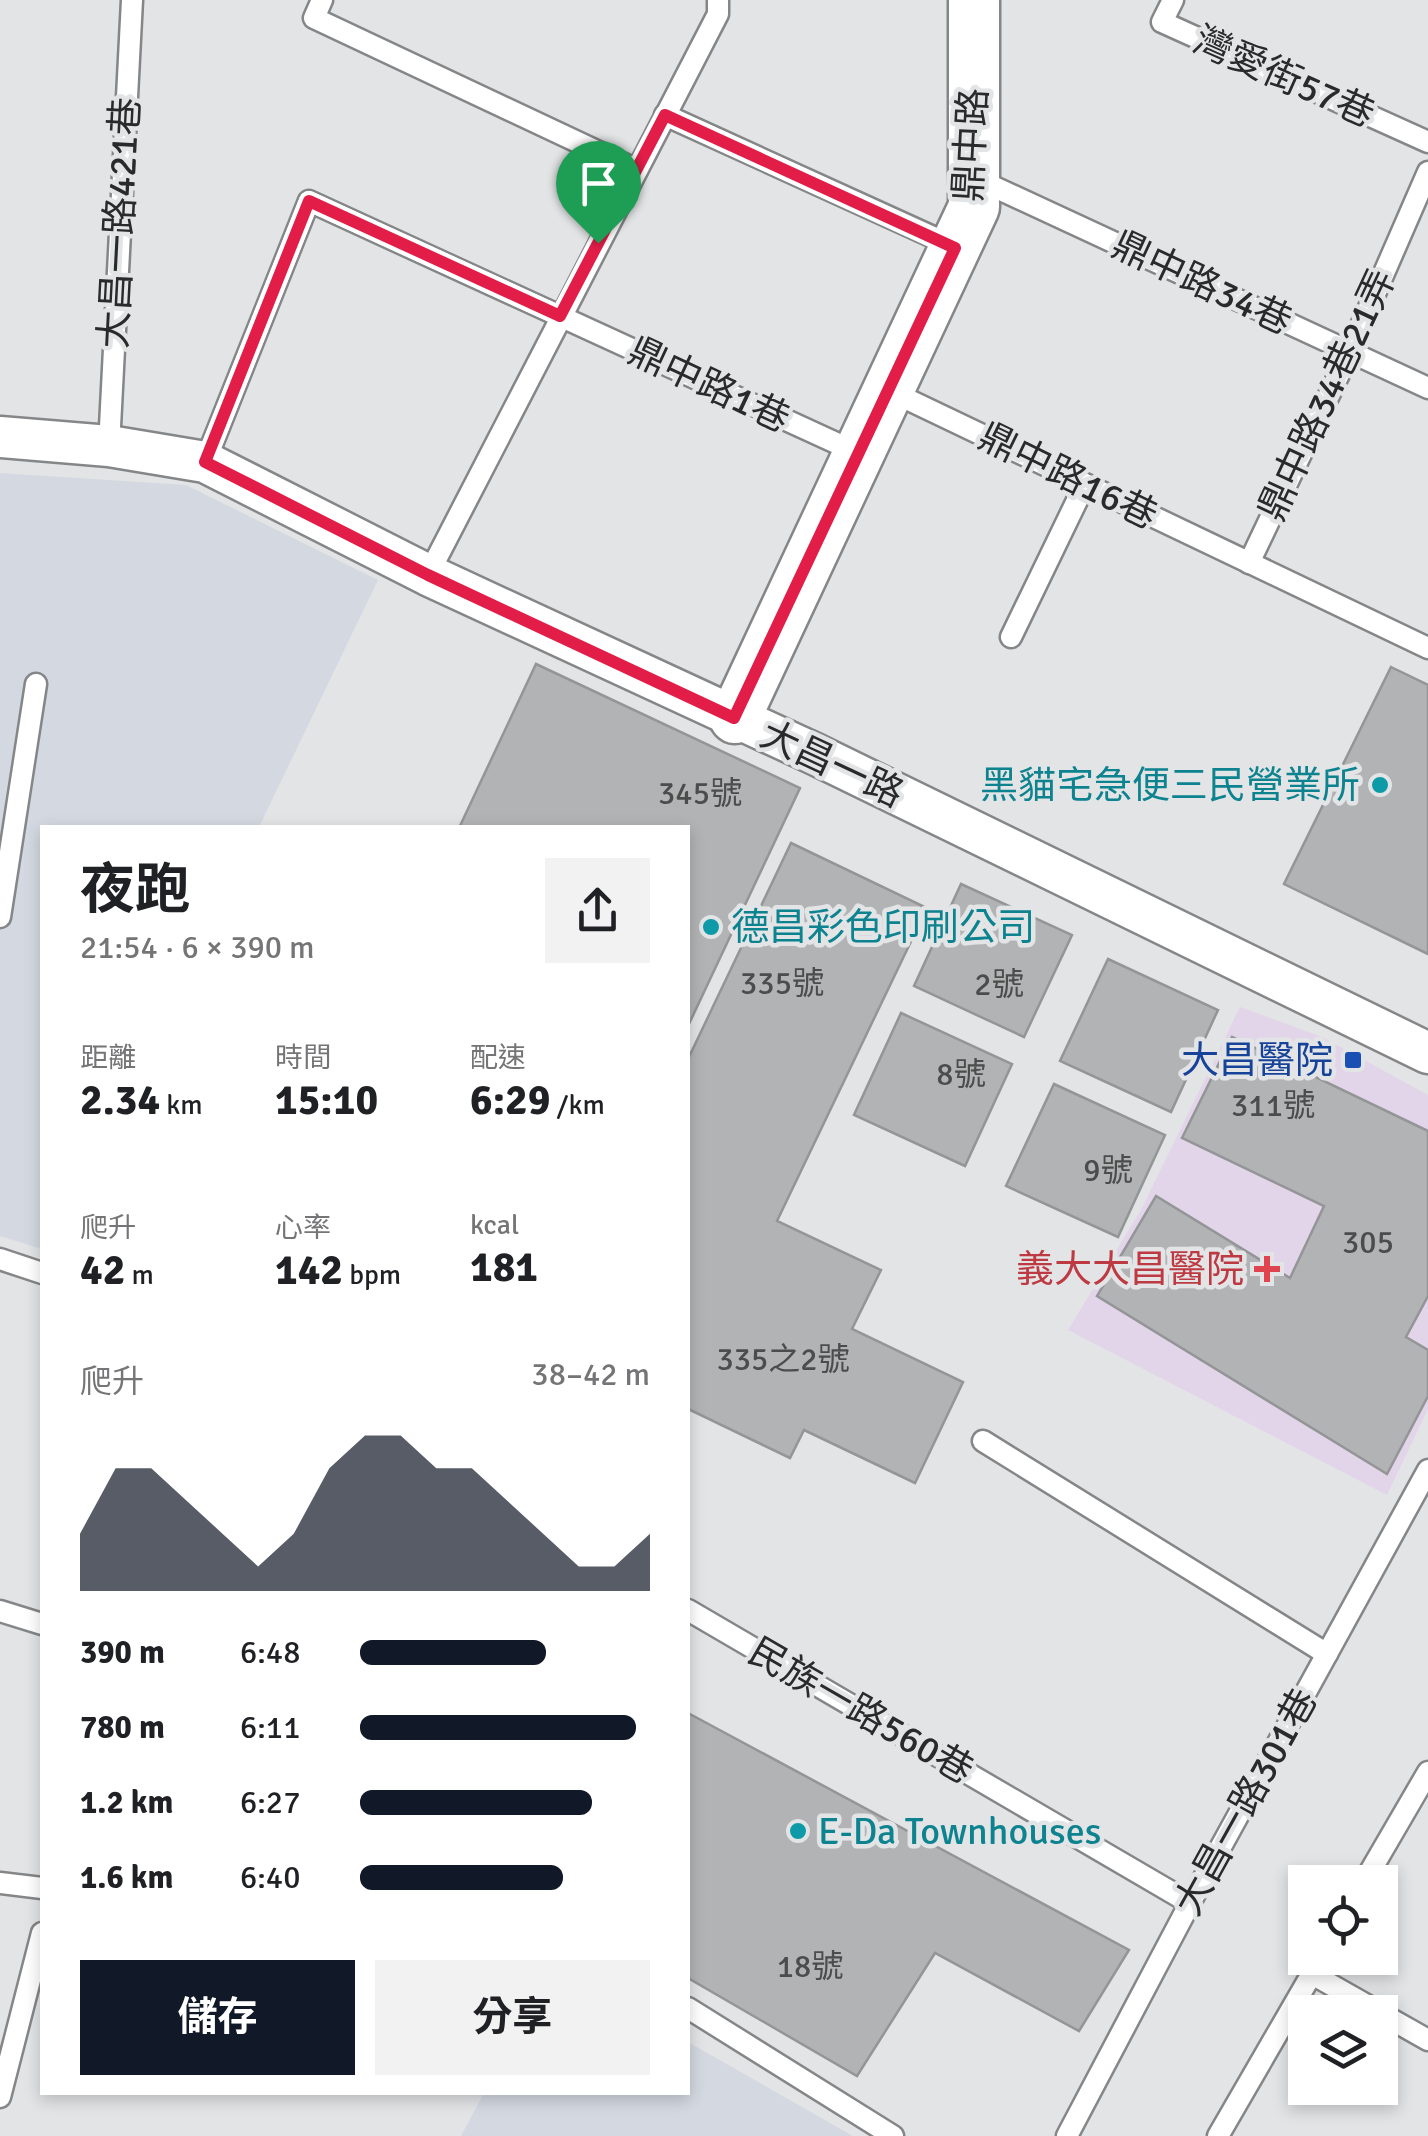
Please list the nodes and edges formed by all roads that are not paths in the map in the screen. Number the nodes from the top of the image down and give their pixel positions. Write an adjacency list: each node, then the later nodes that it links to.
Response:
1 (132, 0): 17 (lane, 大昌一路421巷)
2 (322, 0): 8 (lane)
3 (718, 0): 6 (lane)
4 (974, 0): 10 (street, 鼎中路)
5 (1173, 0): 7 (lane, 灣愛街57巷)
6 (665, 115): 8 (lane); 11 (lane)
7 (1428, 142)
8 (637, 170): 12 (lane)
9 (1428, 172): 13 (lane, 鼎中路34巷21弄)
10 (976, 178): 11 (street, 鼎中路); 13 (lane, 鼎中路34巷)
11 (955, 248): 15 (street, 鼎中路)
12 (560, 316): 18 (lane, 鼎中路1巷); 19 (lane, 鼎中路1巷); 22 (lane)
13 (1350, 351): 14 (lane, 鼎中路34巷); 21 (lane, 鼎中路34巷21弄)
14 (1428, 388)
15 (888, 390): 18 (street, 鼎中路); 20 (lane, 鼎中路16巷)
16 (0, 436): 17 (street, 大昌一路)
17 (108, 446): 19 (street, 大昌一路)
18 (858, 453): 26 (street, 鼎中路)
19 (205, 462): 22 (street, 大昌一路)
20 (1085, 484): 21 (lane, 鼎中路16巷); 23 (lane)
21 (1249, 562): 24 (lane, 鼎中路16巷)
22 (428, 575): 26 (street, 大昌一路)
23 (1011, 636)
24 (1428, 648)
25 (36, 684): 27 (lane)
26 (734, 718): 28 (street, 大昌一路)
27 (0, 917)
28 (1428, 1053)
29 (0, 1259): 30 (lane)
30 (40, 1272)
31 (982, 1442): 36 (lane)
32 (1428, 1470): 36 (lane, 大昌一路301巷)
33 (0, 1611): 35 (lane)
34 (690, 1611): 42 (lane, 民族一路560巷)
35 (40, 1623)
36 (1327, 1654): 42 (lane, 大昌一路301巷)
37 (1428, 1772): 38 (lane)
38 (1420, 1803): 39 (lane)
39 (1376, 1865)
40 (0, 1882): 41 (lane)
41 (40, 1888)
42 (1190, 1903): 52 (lane, 大昌一路301巷)
43 (40, 1941): 50 (lane)
44 (1311, 1975): 53 (lane)
45 (1328, 1975): 46 (lane)
46 (1355, 1995)
47 (690, 2009): 51 (lane)
48 (1398, 2023): 49 (lane)
49 (1428, 2040)
50 (0, 2096)
51 (893, 2136)
52 (1067, 2136)
53 (1218, 2136)

